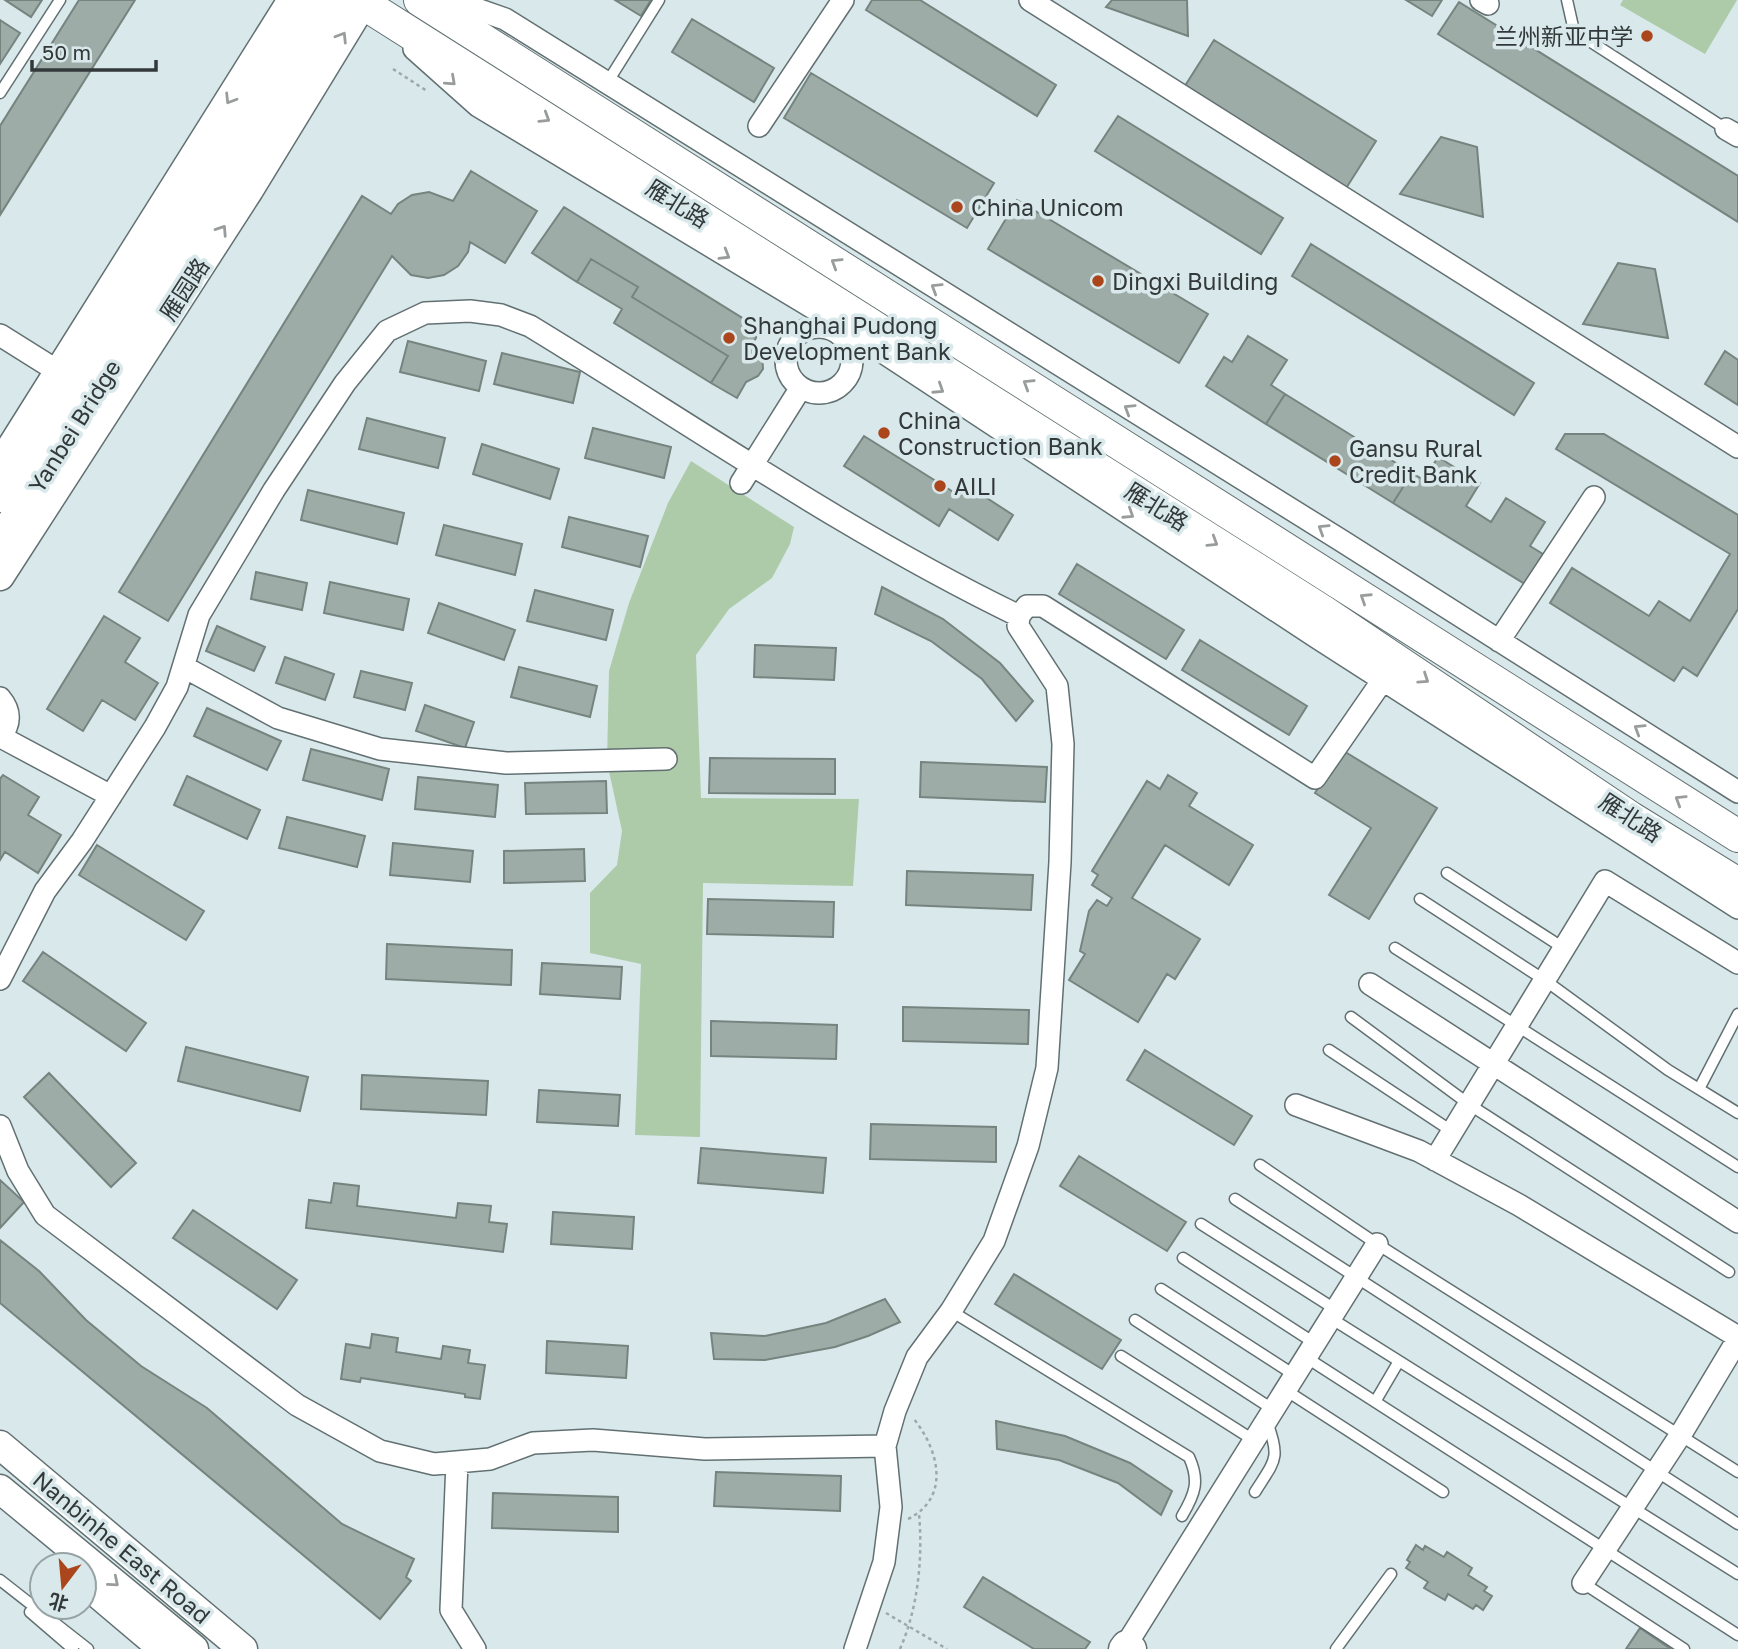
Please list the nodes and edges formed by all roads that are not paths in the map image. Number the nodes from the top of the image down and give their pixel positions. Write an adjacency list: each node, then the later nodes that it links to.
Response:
1 (60, 0): 12 (lane)
2 (292, 0): 20 (main road, one-way to 20)
3 (314, 0): 15 (main road, 雁园路)
4 (421, 0): 16 (main road, 雁北路, one-way to 4)
5 (451, 0): 11 (street)
6 (659, 0): 11 (lane)
7 (843, 0): 13 (street)
8 (1030, 0): 22 (street)
9 (1567, 0): 14 (lane)
10 (356, 1): 17 (main road, 雁园路); 18 (main road, 雁北路, one-way to 18); 29 (main road, 雁园路, one-way to 10)
11 (607, 83): 31 (street, one-way to 11)
12 (0, 93)
13 (759, 126)
14 (1732, 132)
15 (139, 276): 26 (main road, Yanbei Bridge)
16 (872, 285): 18 (street); 39 (main road, 雁北路, one-way to 16)
17 (149, 309): 28 (main road, Yanbei Bridge)
18 (844, 323): 21 (street); 21 (street); 33 (main road, 雁北路, one-way to 33)
19 (0, 335): 20 (street)
20 (58, 372): 24 (main road)
21 (800, 388): 23 (street)
22 (1738, 447)
23 (755, 464): 25 (street); 30 (street); 32 (street)
24 (0, 466)
25 (741, 483)
26 (0, 496)
27 (1594, 497): 31 (street)
28 (0, 544)
29 (0, 576)
30 (1019, 616): 33 (street); 72 (street)
31 (1499, 641): 37 (street, one-way to 31)
32 (184, 667): 36 (street); 38 (street)
33 (1389, 670): 41 (main road, 雁北路, one-way to 41); 43 (street)
34 (0, 698): 35 (street)
35 (0, 737): 38 (street)
36 (666, 759)
37 (1738, 792)
38 (111, 796): 47 (street)
39 (1738, 836)
40 (1447, 873): 45 (lane)
41 (1738, 884)
42 (1420, 899): 48 (lane)
43 (1738, 908)
44 (1395, 948): 52 (lane)
45 (1565, 949): 46 (street); 48 (street)
46 (1738, 962)
47 (0, 979)
48 (1546, 981): 52 (street); 55 (lane)
49 (1370, 984): 54 (street)
50 (1738, 1014): 55 (lane)
51 (1351, 1017): 57 (lane)
52 (1517, 1026): 54 (street); 63 (lane)
53 (1329, 1050): 60 (lane)
54 (1493, 1066): 57 (street); 65 (street)
55 (1699, 1089): 58 (lane)
56 (1296, 1105): 61 (street)
57 (1470, 1105): 60 (street); 69 (lane)
58 (1738, 1113)
59 (0, 1126): 85 (street)
60 (1453, 1132): 61 (street)
61 (1435, 1160): 75 (street)
62 (1260, 1165): 67 (lane)
63 (1738, 1167)
64 (1235, 1199): 70 (lane)
65 (1738, 1222)
66 (1200, 1224): 73 (lane)
67 (1377, 1244): 70 (street); 81 (lane)
68 (1183, 1258): 78 (lane)
69 (1729, 1272)
70 (1358, 1278): 73 (street); 86 (lane)
71 (1161, 1289): 78 (lane)
72 (951, 1311): 84 (street); 93 (lane)
73 (1335, 1315): 77 (lane); 78 (street)
74 (1135, 1320): 80 (lane)
75 (1738, 1338): 81 (street)
76 (1121, 1356): 82 (lane)
77 (1399, 1361): 79 (lane); 91 (lane)
78 (1302, 1367): 79 (lane); 80 (street); 90 (lane)
79 (1376, 1402): 95 (lane)
80 (1271, 1416): 82 (street); 89 (lane)
81 (1681, 1434): 86 (street); 87 (lane)
82 (1255, 1441): 104 (street)
83 (0, 1445): 109 (main road, Nanbinhe East Road)
84 (885, 1446): 85 (street); 111 (street)
85 (457, 1462): 110 (street)
86 (1656, 1471): 91 (street); 94 (lane)
87 (1738, 1472)
88 (0, 1489): 108 (main road, one-way to 108)
89 (1255, 1492)
90 (1443, 1492)
91 (1632, 1506): 95 (street); 98 (lane)
92 (0, 1512): 96 (main road)
93 (1182, 1516)
94 (1738, 1524)
95 (1605, 1550): 100 (street); 103 (lane)
96 (46, 1551)
97 (1391, 1574): 112 (lane)
98 (1738, 1574)
99 (0, 1580): 106 (lane)
100 (1583, 1583): 113 (lane)
101 (0, 1586): 105 (lane)
102 (98, 1595): 107 (main road)
103 (1738, 1634)
104 (1127, 1648)
105 (73, 1649)
106 (88, 1649)
107 (163, 1649)
108 (194, 1649)
109 (243, 1649)
110 (475, 1649)
111 (855, 1649)
112 (1338, 1649)
113 (1684, 1649)

